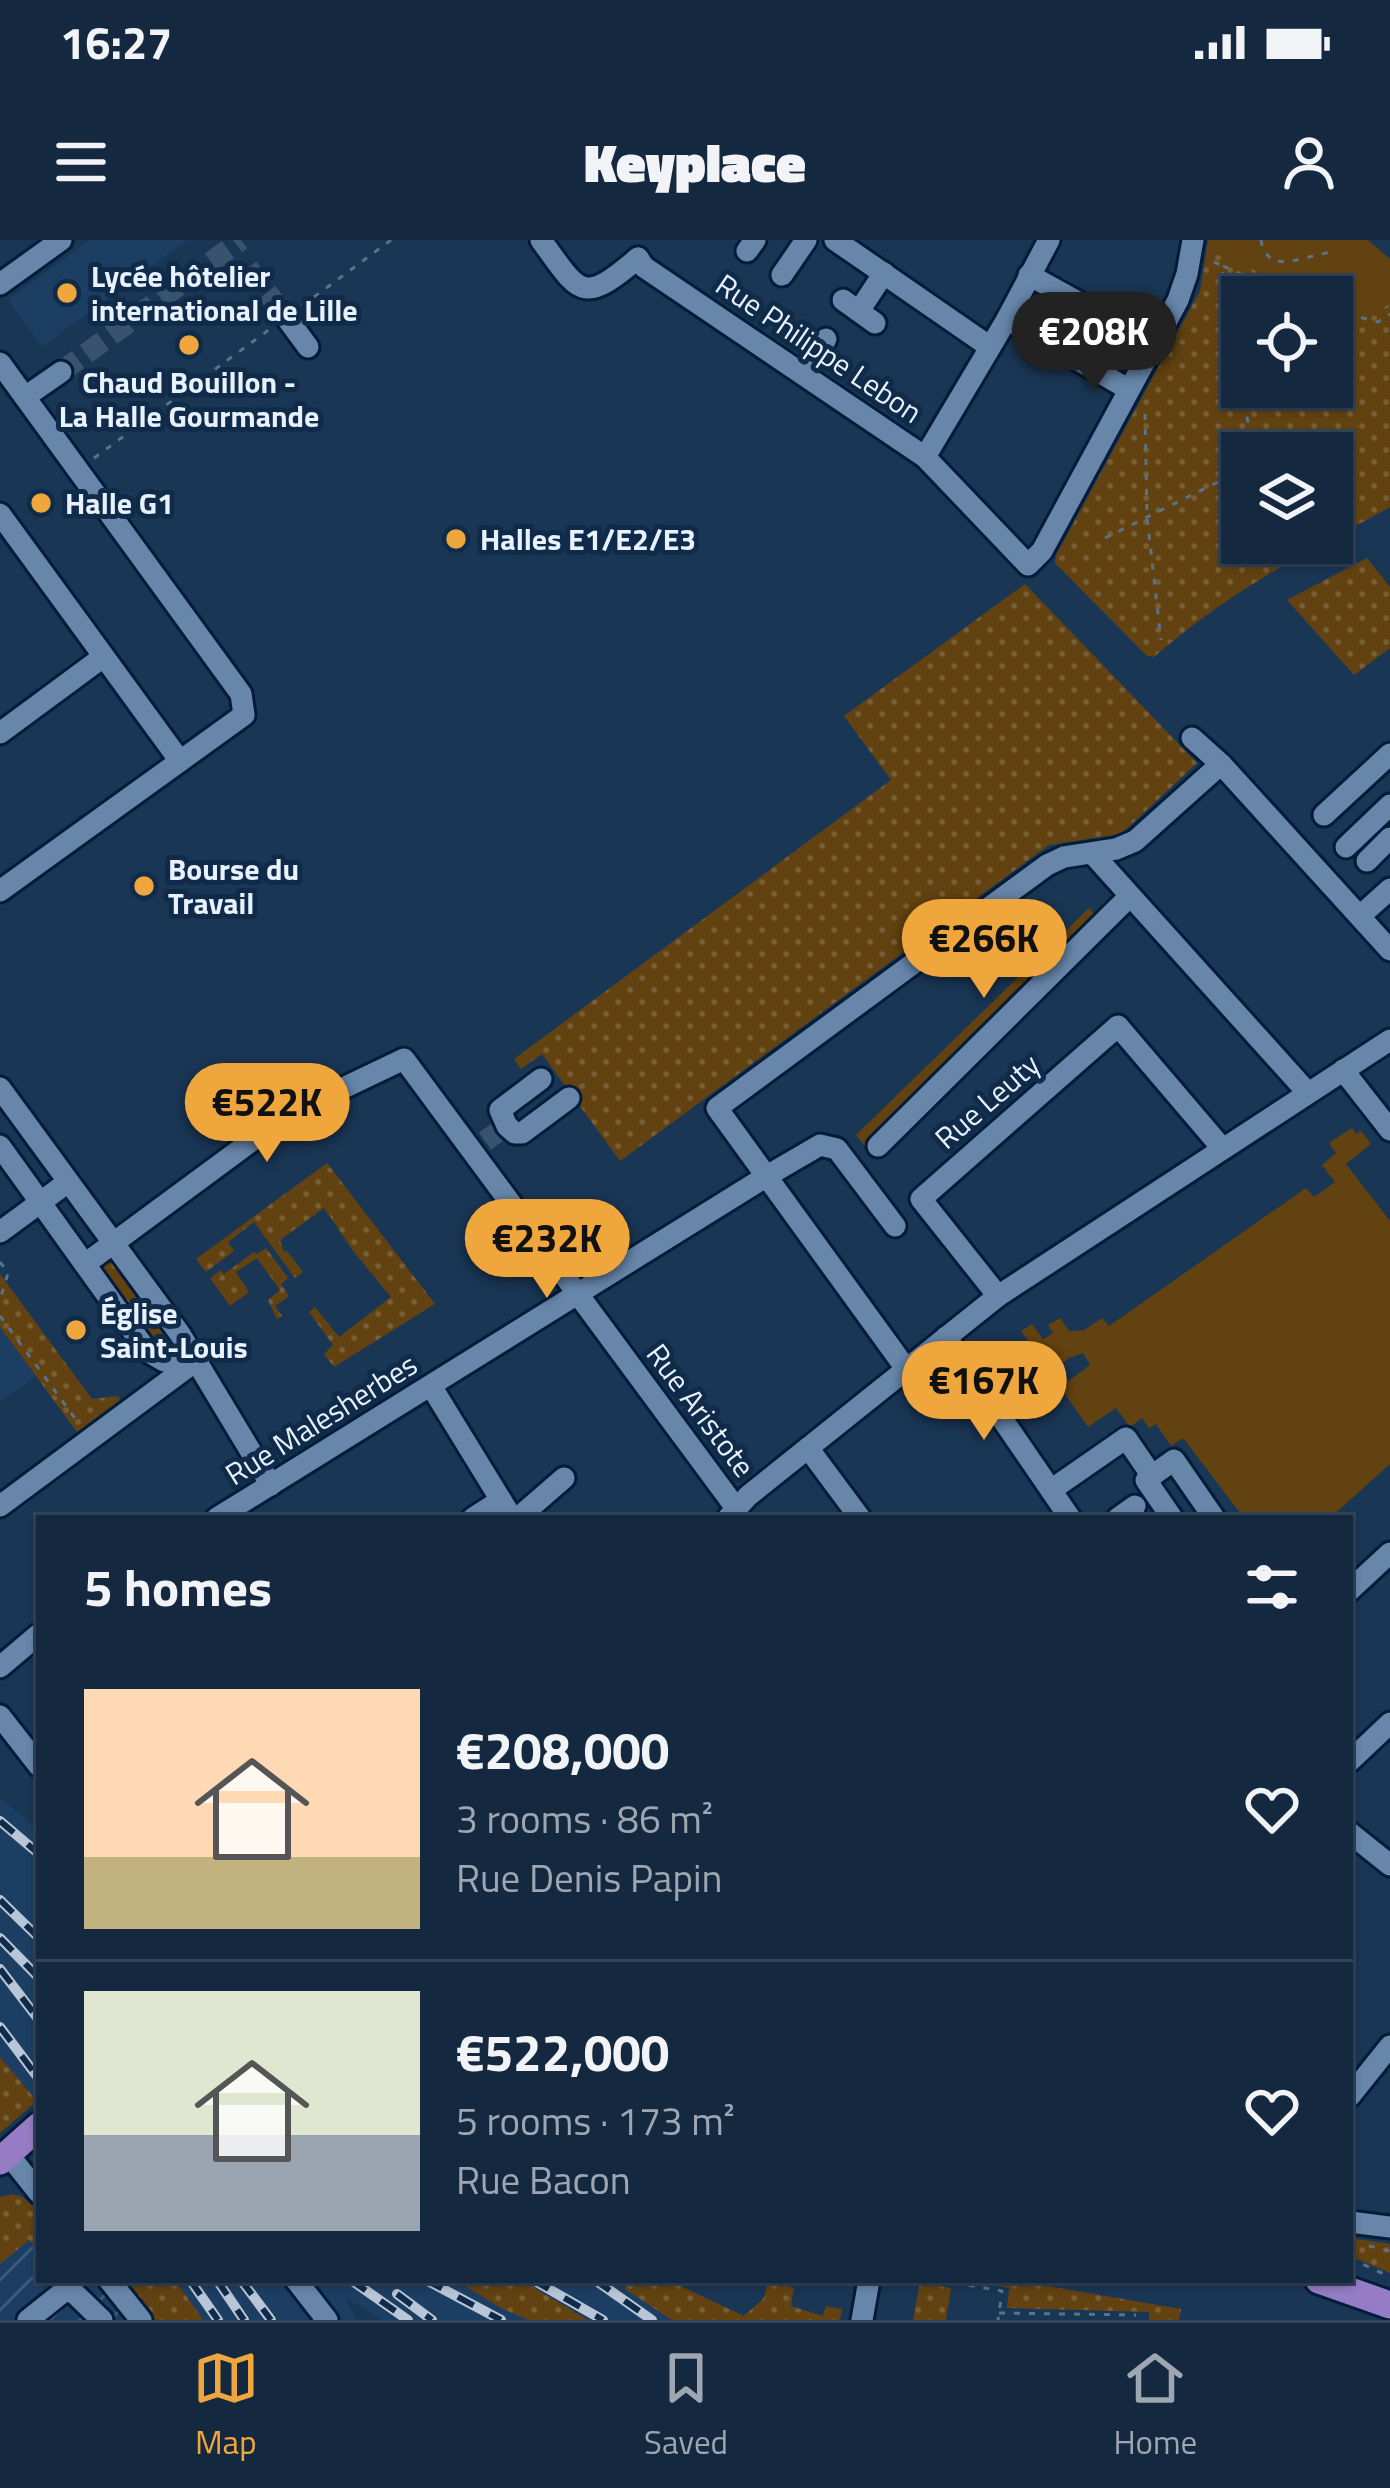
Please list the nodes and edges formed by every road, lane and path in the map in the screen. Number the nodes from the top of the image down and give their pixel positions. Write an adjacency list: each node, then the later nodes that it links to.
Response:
1 (62, 240): 18 (street)
2 (391, 240): 21 (path)
3 (541, 240): 9 (street)
4 (806, 240): 14 (street)
5 (835, 240): 13 (street)
6 (1049, 240): 15 (street)
7 (1193, 240): 25 (street)
8 (1261, 240): 10 (path)
9 (637, 246): 30 (street, Rue Philippe Lebon)
10 (1334, 251)
11 (1214, 262): 12 (path)
12 (1221, 265): 16 (path); 17 (path)
13 (884, 273): 19 (street); 27 (street)
14 (782, 274)
15 (1029, 275): 23 (street); 25 (street)
16 (1223, 276)
17 (1245, 276)
18 (0, 284)
19 (859, 311)
20 (1390, 314): 22 (path)
21 (285, 315): 26 (street); 35 (path)
22 (1353, 315)
23 (1007, 319): 27 (street); 31 (street)
24 (826, 338): 30 (street)
25 (1154, 344): 31 (street)
26 (308, 347)
27 (990, 347): 34 (street)
28 (0, 363): 32 (street)
29 (61, 372): 32 (street)
30 (803, 372): 34 (street, Rue Philippe Lebon)
31 (1128, 389): 34 (street, Rue Philippe Lebon)
32 (25, 397): 35 (street)
33 (1145, 414): 38 (path)
34 (925, 457)
35 (78, 470): 45 (street)
36 (1221, 480): 38 (path)
37 (0, 514): 41 (street)
38 (1147, 517): 39 (path); 40 (path)
39 (1105, 538)
40 (1161, 640)
41 (103, 656): 42 (street); 45 (street)
42 (0, 733)
43 (1192, 738): 46 (street)
44 (1390, 754): 48 (street)
45 (180, 761): 54 (street)
46 (1221, 764): 48 (street); 50 (street)
47 (1390, 806): 51 (street)
48 (1309, 830): 51 (street)
49 (1390, 838): 52 (street)
50 (1092, 853): 55 (street); 69 (street)
51 (1333, 858): 52 (street)
52 (1351, 875): 56 (street)
53 (1390, 889): 56 (street)
54 (0, 891)
55 (1129, 897): 62 (street); 67 (street)
56 (1360, 916): 57 (street)
57 (1390, 950)
58 (1390, 1040): 59 (street)
59 (1343, 1070): 62 (street); 64 (street)
60 (541, 1079): 65 (street)
61 (0, 1088): 70 (street)
62 (1308, 1093): 68 (street)
63 (569, 1098): 65 (street)
64 (1390, 1130)
65 (492, 1137): 74 (street, Rue Aristote); 77 (street, Rue Aristote)
66 (0, 1146): 71 (street)
67 (878, 1146)
68 (1222, 1148): 78 (street); 78 (street, Rue Leuty)
69 (766, 1176): 72 (street, Rue Malesherbes); 77 (street, Rue Malesherbes); 83 (street)
70 (68, 1181): 71 (street); 74 (street)
71 (39, 1203): 73 (street); 76 (street)
72 (895, 1226)
73 (0, 1232)
74 (114, 1243): 76 (street); 82 (street)
75 (0, 1262): 79 (path)
76 (85, 1264): 82 (street)
77 (578, 1294): 84 (street, Rue Malesherbes); 93 (street, Rue Aristote)
78 (998, 1296): 81 (street)
79 (0, 1300)
80 (0, 1316): 85 (path)
81 (946, 1336): 83 (street); 90 (street)
82 (198, 1360): 85 (street); 89 (street)
83 (907, 1370): 86 (street)
84 (431, 1386): 89 (street, Rue Malesherbes); 92 (street)
85 (90, 1440): 91 (street)
86 (808, 1448): 93 (street); 95 (street)
87 (1152, 1476): 90 (street); 97 (street); 98 (street)
88 (564, 1478): 92 (street)
89 (271, 1485): 94 (street, Rue Malesherbes)
90 (1051, 1490): 96 (street)
91 (0, 1506)
92 (510, 1512)
93 (732, 1513)
94 (222, 1515)
95 (858, 1515)
96 (1068, 1515)
97 (1170, 1515)
98 (1212, 1515)
99 (1390, 1553): 100 (street)
100 (1353, 1587)
101 (36, 1637): 102 (street)
102 (0, 1667)
103 (0, 1713): 105 (street); 107 (street)
104 (1390, 1723): 106 (street)
105 (36, 1748)
106 (1353, 1758)
107 (36, 1762)
108 (1353, 1835): 109 (street)
109 (1390, 1865)
110 (1390, 2046): 111 (street)
111 (1353, 2092)
112 (36, 2129): 114 (main road)
113 (36, 2145): 114 (main road)
114 (6, 2164): 115 (street)
115 (36, 2190)
116 (1353, 2222): 117 (street)
117 (1390, 2227)
118 (1353, 2259): 120 (path)
119 (1353, 2277): 126 (main road)
120 (1390, 2277)
121 (111, 2283): 131 (street)
122 (298, 2283): 132 (street)
123 (868, 2283): 133 (street)
124 (956, 2283): 127 (path)
125 (1328, 2283): 126 (main road)
126 (1390, 2301)
127 (999, 2313): 128 (path); 134 (path)
128 (1136, 2315)
129 (28, 2320): 130 (street)
130 (103, 2320)
131 (141, 2320)
132 (327, 2320)
133 (862, 2320)
134 (998, 2320)

